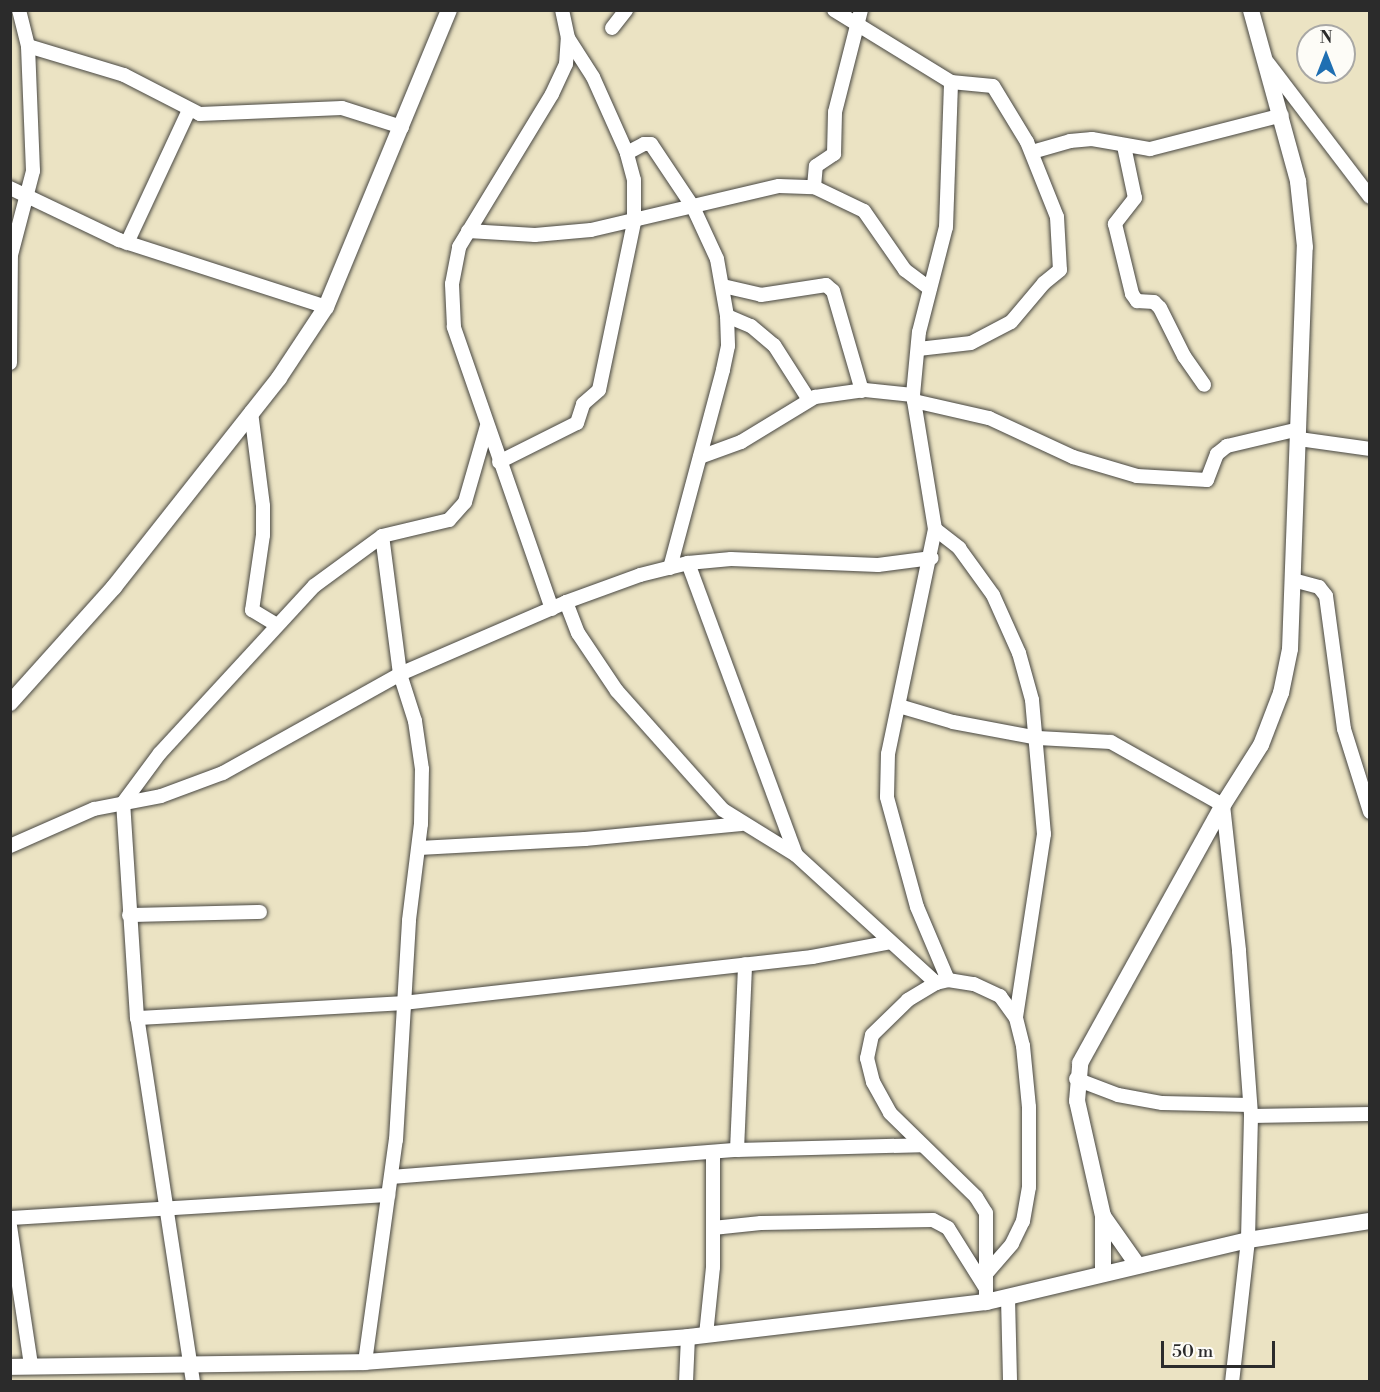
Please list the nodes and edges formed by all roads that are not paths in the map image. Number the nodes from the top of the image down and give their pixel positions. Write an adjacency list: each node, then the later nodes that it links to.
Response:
1 (19, 10): 11 (street)
2 (450, 10): 16 (street)
3 (562, 10): 10 (street)
4 (626, 10): 9 (street)
5 (834, 10): 8 (street)
6 (861, 10): 8 (street)
7 (1251, 10): 12 (street)
8 (858, 25): 13 (street); 20 (street)
9 (612, 28)
10 (568, 38): 19 (street); 26 (street)
11 (28, 46): 14 (street); 22 (street)
12 (1268, 63): 15 (street); 23 (street)
13 (951, 82): 18 (street); 29 (street)
14 (189, 110): 16 (street); 27 (street)
15 (1282, 116): 17 (street); 40 (street)
16 (402, 126): 30 (street)
17 (1124, 146): 18 (street); 34 (street)
18 (1032, 152): 32 (street)
19 (627, 153): 24 (street); 25 (street)
20 (814, 187): 24 (street); 29 (street)
21 (10, 188): 22 (street)
22 (28, 196): 27 (street); 33 (street)
23 (1370, 197)
24 (693, 207): 25 (street); 28 (street)
25 (633, 222): 26 (street); 43 (street)
26 (468, 231): 39 (street)
27 (127, 243): 30 (street)
28 (723, 286): 31 (street); 35 (street)
29 (930, 289): 32 (street)
30 (326, 307): 38 (street)
31 (727, 316): 37 (street); 42 (street)
32 (918, 349): 36 (street)
33 (10, 363)
34 (1204, 385)
35 (862, 391): 36 (street); 37 (street)
36 (914, 398): 40 (street); 44 (street)
37 (809, 400): 42 (street)
38 (251, 412): 52 (street); 54 (street)
39 (487, 426): 43 (street); 45 (street)
40 (1299, 434): 41 (street); 49 (street)
41 (1370, 449)
42 (700, 457): 48 (street)
43 (499, 462): 51 (street)
44 (935, 528): 46 (street); 56 (street)
45 (382, 536): 52 (street); 53 (street)
46 (932, 558): 47 (street); 55 (street)
47 (688, 563): 48 (street); 63 (street)
48 (670, 568): 50 (street)
49 (1293, 580): 58 (street); 59 (street)
50 (566, 602): 51 (street); 60 (street)
51 (552, 609): 53 (street)
52 (278, 625): 57 (street)
53 (400, 674): 57 (street); 62 (street)
54 (10, 703)
55 (899, 706): 56 (street); 68 (street)
56 (1038, 738): 58 (street); 71 (street)
57 (123, 803): 61 (street); 65 (street)
58 (1222, 806): 72 (street); 73 (street)
59 (1370, 812)
60 (741, 824): 62 (street); 63 (street)
61 (10, 846)
62 (418, 848): 69 (street)
63 (796, 855): 66 (street)
64 (260, 912): 65 (street)
65 (129, 915): 70 (street)
66 (891, 942): 67 (street); 68 (street)
67 (745, 964): 69 (street); 76 (street)
68 (942, 982): 71 (street); 75 (street)
69 (403, 1003): 70 (street); 78 (street)
70 (137, 1018): 80 (street)
71 (1016, 1018): 89 (street)
72 (1076, 1079): 73 (street); 81 (street)
73 (1250, 1110): 74 (street); 86 (street)
74 (1370, 1114)
75 (922, 1145): 76 (street); 89 (street)
76 (737, 1150): 77 (street)
77 (713, 1153): 78 (street); 85 (street)
78 (391, 1177): 79 (street)
79 (388, 1195): 80 (street); 93 (street)
80 (166, 1206): 82 (street); 94 (street)
81 (1103, 1216): 87 (street); 88 (street)
82 (10, 1218)
83 (1370, 1221): 86 (street)
84 (10, 1226): 95 (street)
85 (713, 1228): 89 (street); 91 (street)
86 (1248, 1240): 87 (street); 100 (street)
87 (1136, 1263): 88 (street)
88 (1103, 1272): 90 (street)
89 (985, 1288): 90 (street); 91 (street)
90 (1008, 1298): 99 (street)
91 (706, 1335): 92 (street)
92 (688, 1337): 93 (street); 98 (street)
93 (365, 1362): 94 (street)
94 (189, 1363): 95 (street); 97 (street)
95 (31, 1365): 96 (street)
96 (10, 1367)
97 (193, 1382)
98 (686, 1382)
99 (1010, 1382)
100 (1232, 1382)

